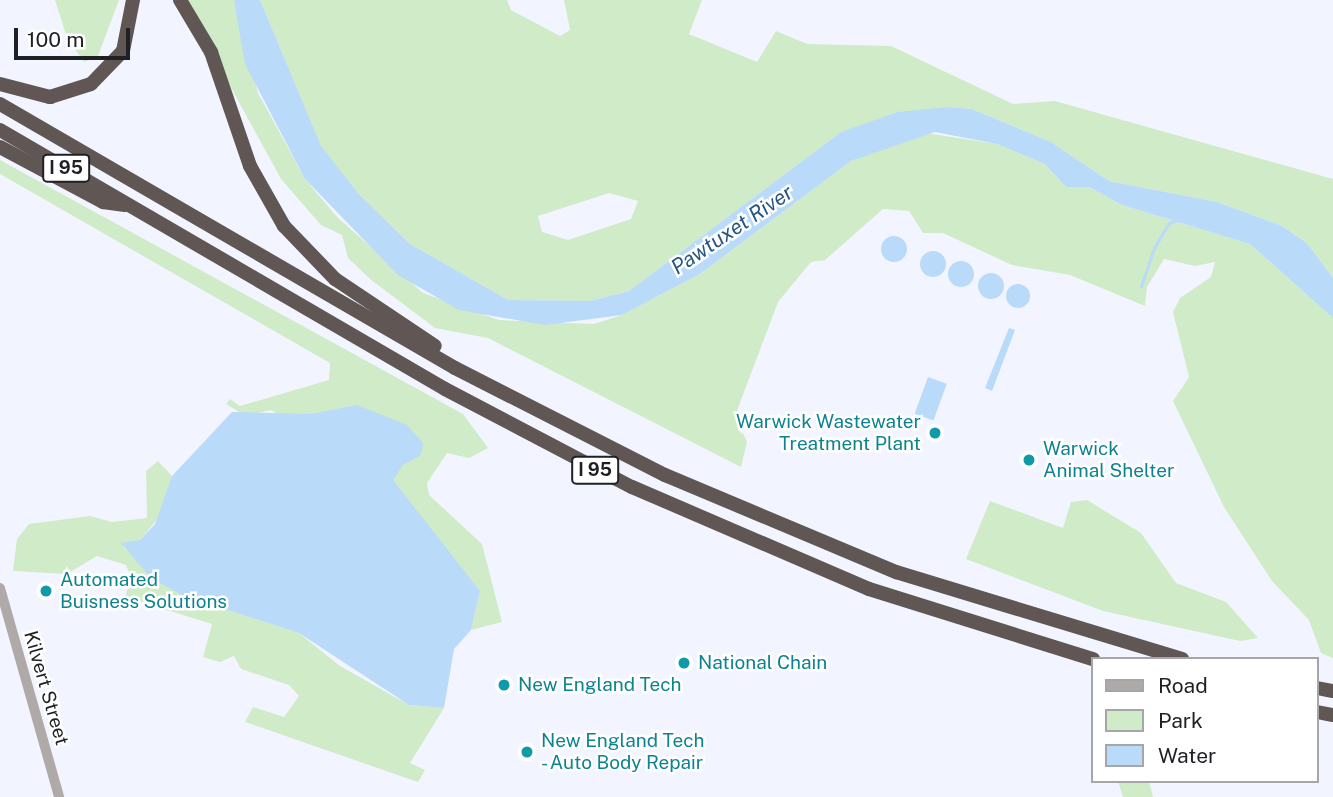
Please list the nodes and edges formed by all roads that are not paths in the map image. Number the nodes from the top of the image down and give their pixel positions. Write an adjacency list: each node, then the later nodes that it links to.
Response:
1 (133, 0): 3 (highway)
2 (180, 0): 8 (highway)
3 (0, 84)
4 (0, 104): 8 (highway, I 95)
5 (0, 130): 7 (highway, I 95)
6 (0, 147): 7 (highway)
7 (132, 206): 11 (highway, I 95)
8 (515, 400): 10 (highway, I 95)
9 (0, 587): 12 (street, Kilvert Street)
10 (1175, 657)
11 (1092, 659)
12 (59, 797)

